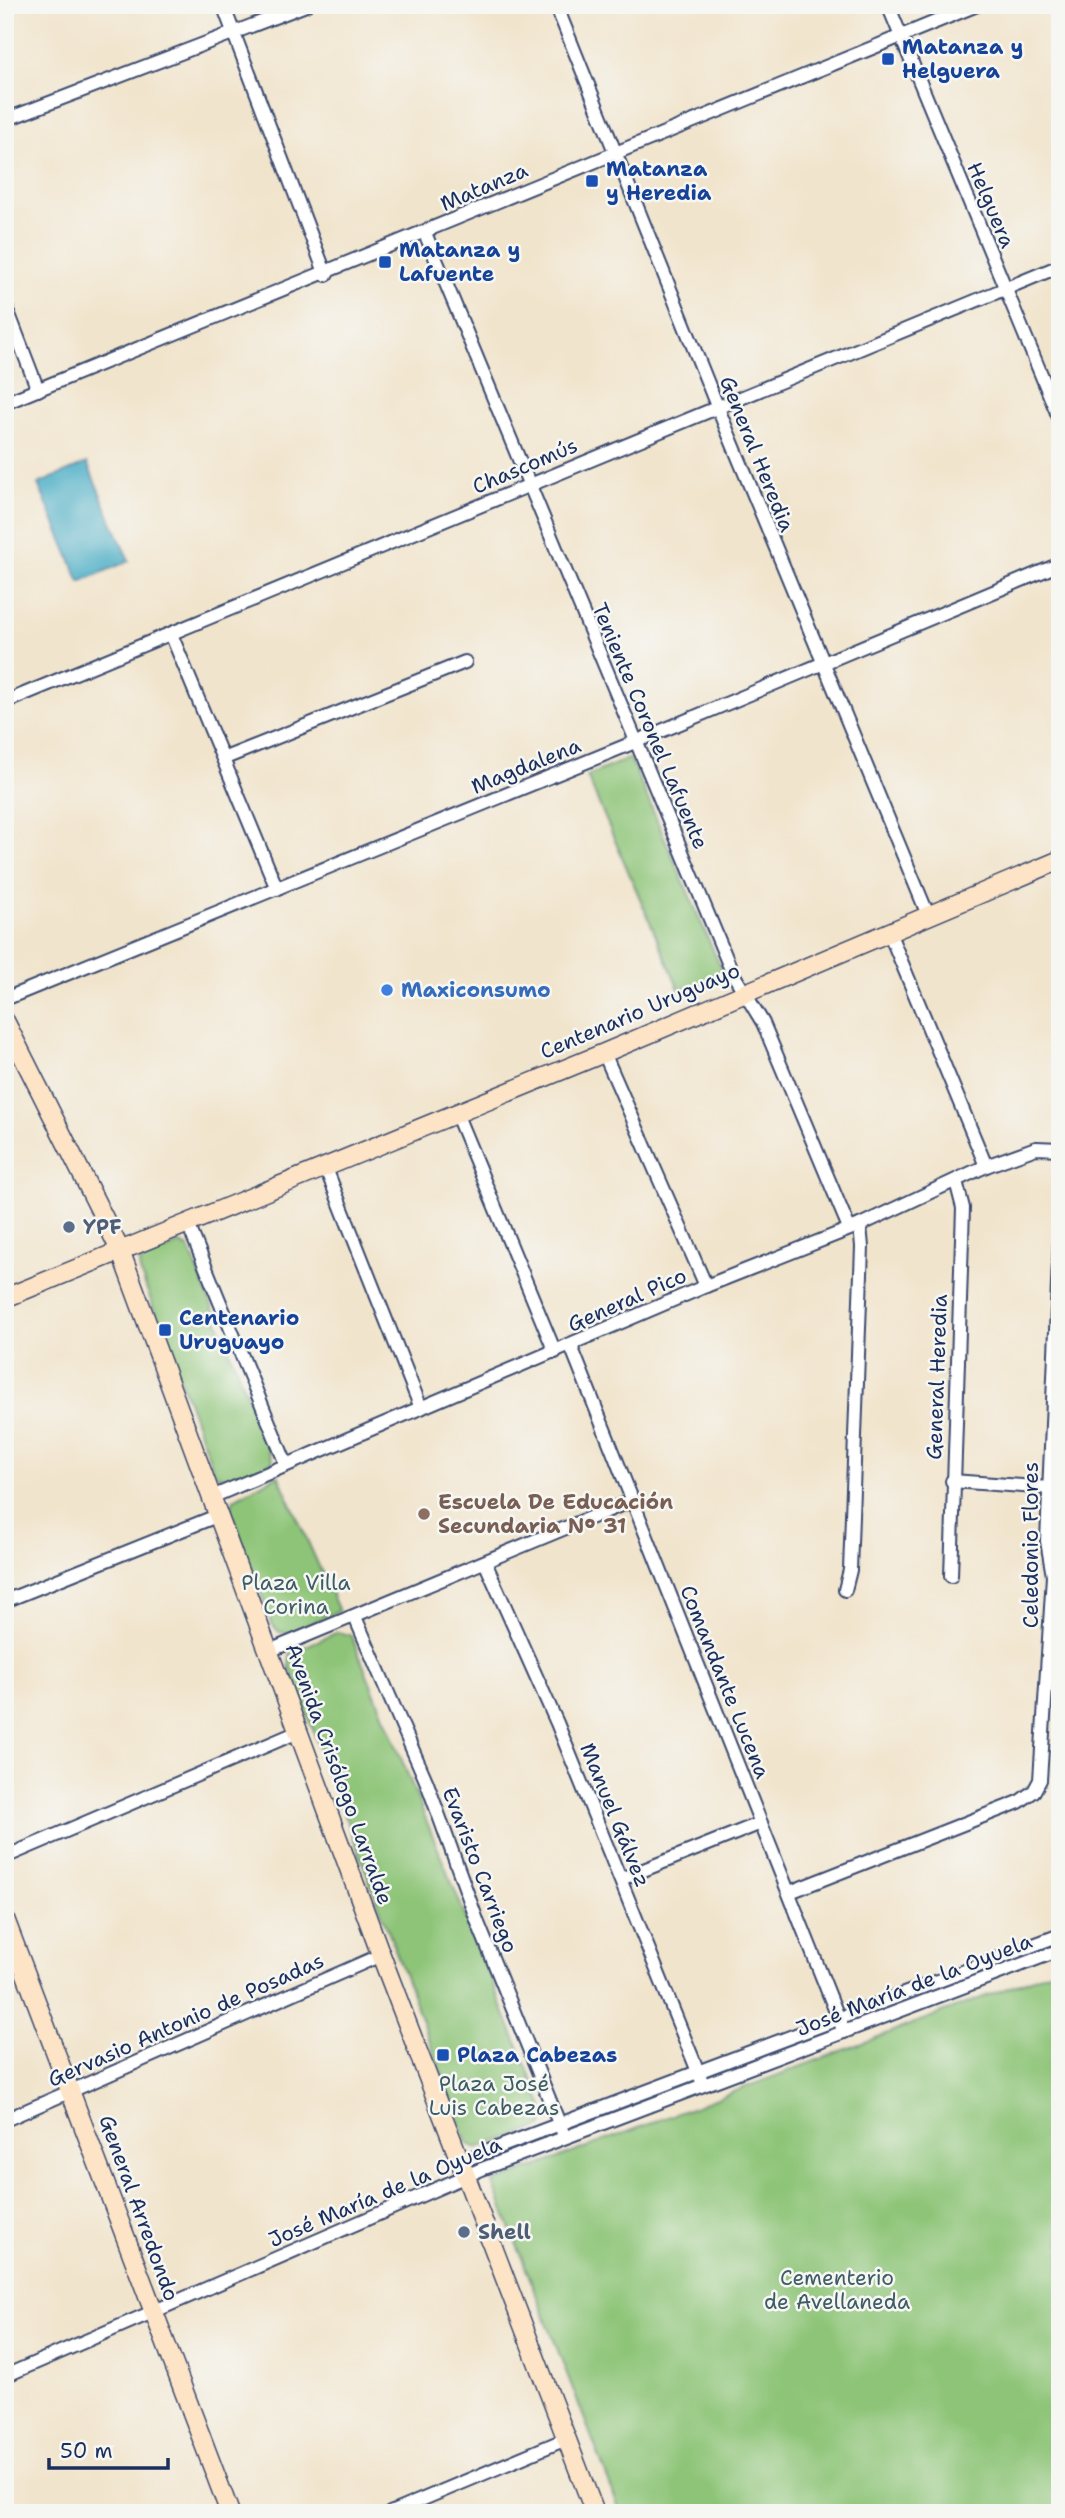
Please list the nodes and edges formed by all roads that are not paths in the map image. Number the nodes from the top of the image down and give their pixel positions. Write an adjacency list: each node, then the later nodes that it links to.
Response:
1 (223, 5): 6 (street)
2 (306, 5): 6 (street)
3 (556, 5): 9 (street, General Heredia)
4 (888, 5): 7 (street, Helguera)
5 (977, 5): 7 (street, Matanza)
6 (234, 32): 8 (street); 12 (street)
7 (900, 37): 9 (street, Matanza); 13 (street, Helguera)
8 (5, 120)
9 (614, 155): 10 (street, Matanza); 17 (street, General Heredia)
10 (425, 233): 12 (street, Matanza); 19 (street, Teniente Coronel Lafuente)
11 (1060, 266): 13 (street, Chascomús)
12 (326, 275): 15 (street, Matanza)
13 (1005, 289): 17 (street, Chascomús); 18 (street, Helguera)
14 (5, 303): 15 (street)
15 (38, 390): 16 (street, Matanza)
16 (5, 403)
17 (717, 406): 19 (street, Chascomús); 23 (street, General Heredia)
18 (1060, 420)
19 (529, 486): 21 (street, Chascomús); 25 (street, Teniente Coronel Lafuente)
20 (1060, 564): 23 (street, Magdalena)
21 (171, 634): 24 (street, Chascomús); 26 (street)
22 (465, 662): 26 (street)
23 (822, 664): 25 (street, Magdalena); 29 (street, General Heredia)
24 (5, 702)
25 (635, 743): 28 (street, Magdalena); 31 (street, Teniente Coronel Lafuente)
26 (225, 758): 28 (street)
27 (1060, 860): 29 (street, Centenario Uruguayo)
28 (277, 889): 32 (street, Magdalena)
29 (928, 915): 30 (street, Centenario Uruguayo)
30 (889, 932): 31 (street, Centenario Uruguayo); 37 (street)
31 (743, 992): 34 (street, Centenario Uruguayo); 41 (street, Teniente Coronel Lafuente)
32 (5, 999)
33 (5, 1021): 43 (street, Avenida Crisólogo Larralde)
34 (604, 1053): 35 (street, Centenario Uruguayo); 44 (street)
35 (456, 1113): 38 (street, Centenario Uruguayo); 47 (street)
36 (1060, 1149): 37 (street, General Pico)
37 (986, 1166): 39 (street, General Pico)
38 (325, 1167): 40 (street, Centenario Uruguayo); 48 (street)
39 (956, 1181): 41 (street, General Pico); 50 (street, General Heredia)
40 (188, 1224): 43 (street, Centenario Uruguayo); 49 (street)
41 (854, 1226): 44 (street, General Pico); 58 (street, Teniente Coronel Lafuente)
42 (1060, 1237): 51 (street, Celedonio Flores)
43 (120, 1250): 45 (street, Centenario Uruguayo); 52 (street, Avenida Crisólogo Larralde)
44 (706, 1286): 46 (street, General Pico)
45 (5, 1298)
46 (571, 1346): 47 (street, General Pico); 53 (street, Comandante Lucena)
47 (555, 1352): 48 (street, General Pico)
48 (421, 1408): 49 (street, General Pico)
49 (286, 1464): 52 (street, General Pico)
50 (952, 1481): 51 (street); 57 (street, General Heredia)
51 (1050, 1488): 56 (street, Celedonio Flores)
52 (212, 1497): 54 (street, Avenida Crisólogo Larralde)
53 (633, 1500): 55 (street); 64 (street, Comandante Lucena)
54 (219, 1515): 59 (street); 62 (street, Avenida Crisólogo Larralde)
55 (485, 1563): 60 (street); 66 (street, Manuel Gálvez)
56 (1056, 1563): 61 (street, Celedonio Flores)
57 (951, 1576)
58 (845, 1590)
59 (5, 1601)
60 (355, 1617): 62 (street); 78 (street, Evaristo Carriego)
61 (1055, 1622): 67 (street, Celedonio Flores)
62 (269, 1651): 63 (street, Avenida Crisólogo Larralde)
63 (298, 1732): 65 (street); 71 (street, Avenida Crisólogo Larralde)
64 (761, 1823): 66 (street); 67 (street, Comandante Lucena)
65 (5, 1857)
66 (621, 1879): 74 (street, Manuel Gálvez)
67 (790, 1892): 72 (street, Comandante Lucena)
68 (5, 1919): 76 (street, General Arredondo)
69 (1060, 1935): 72 (street, José María de la Oyuela)
70 (1060, 1950): 73 (street, José María de la Oyuela)
71 (381, 1955): 76 (street, Gervasio Antonio de Posadas); 79 (street, Avenida Crisólogo Larralde)
72 (840, 2019): 73 (street, Comandante Lucena); 74 (street, José María de la Oyuela)
73 (844, 2032): 75 (street, José María de la Oyuela)
74 (698, 2072): 75 (street, Manuel Gálvez); 78 (street, José María de la Oyuela)
75 (703, 2085): 78 (street, José María de la Oyuela)
76 (72, 2091): 77 (street, Gervasio Antonio de Posadas); 80 (street, General Arredondo)
77 (5, 2120)
78 (562, 2132): 79 (street, José María de la Oyuela)
79 (465, 2169): 80 (street, José María de la Oyuela); 82 (street, Avenida Crisólogo Larralde)
80 (153, 2312): 81 (street, José María de la Oyuela); 83 (street, General Arredondo)
81 (5, 2376)
82 (566, 2440): 84 (street); 85 (street, Avenida Crisólogo Larralde)
83 (230, 2513)
84 (390, 2513)
85 (595, 2513)

